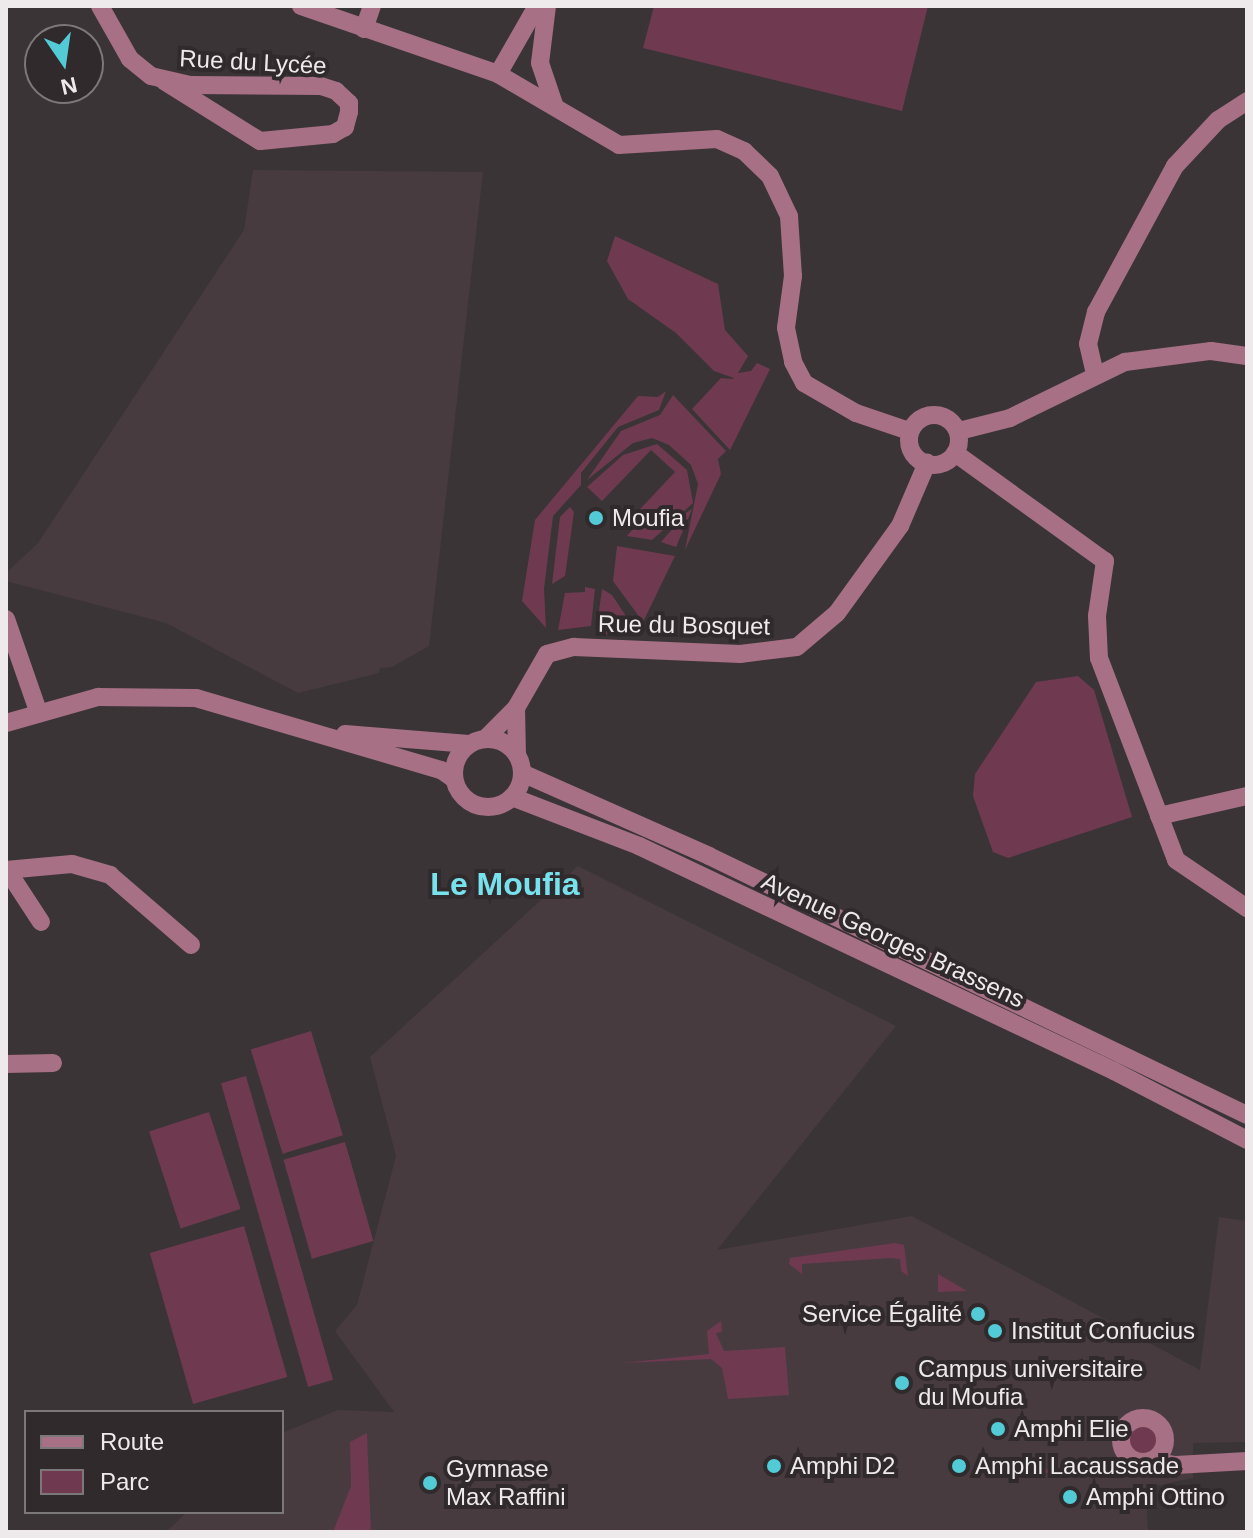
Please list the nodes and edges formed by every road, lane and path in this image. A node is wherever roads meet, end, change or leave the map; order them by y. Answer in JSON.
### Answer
{"nodes":[{"id":1,"x":100,"y":6,"type":"edge"},
{"id":2,"x":301,"y":6,"type":"edge"},
{"id":3,"x":372,"y":6,"type":"edge"},
{"id":4,"x":537,"y":6,"type":"edge"},
{"id":5,"x":547,"y":6,"type":"edge"},
{"id":6,"x":364,"y":29,"type":"junction"},
{"id":7,"x":540,"y":63,"type":"junction"},
{"id":8,"x":506,"y":78,"type":"junction"},
{"id":9,"x":164,"y":81,"type":"junction"},
{"id":10,"x":1247,"y":101,"type":"edge"},
{"id":11,"x":555,"y":107,"type":"junction"},
{"id":12,"x":1247,"y":356,"type":"edge"},
{"id":13,"x":1095,"y":374,"type":"junction"},
{"id":14,"x":909,"y":431,"type":"junction"},
{"id":15,"x":959,"y":431,"type":"junction"},
{"id":16,"x":955,"y":453,"type":"junction"},
{"id":17,"x":927,"y":463,"type":"junction"},
{"id":18,"x":6,"y":619,"type":"edge"},
{"id":19,"x":516,"y":708,"type":"junction"},
{"id":20,"x":38,"y":711,"type":"junction"},
{"id":21,"x":6,"y":723,"type":"edge"},
{"id":22,"x":322,"y":733,"type":"junction"},
{"id":23,"x":477,"y":741,"type":"junction"},
{"id":24,"x":517,"y":755,"type":"junction"},
{"id":25,"x":522,"y":773,"type":"junction"},
{"id":26,"x":454,"y":779,"type":"junction"},
{"id":27,"x":1247,"y":796,"type":"edge"},
{"id":28,"x":512,"y":797,"type":"junction"},
{"id":29,"x":1159,"y":816,"type":"junction"},
{"id":30,"x":7,"y":870,"type":"edge"},
{"id":31,"x":1247,"y":908,"type":"edge"},
{"id":32,"x":41,"y":922,"type":"dead end"},
{"id":33,"x":191,"y":945,"type":"dead end"},
{"id":34,"x":53,"y":1063,"type":"dead end"},
{"id":35,"x":6,"y":1064,"type":"edge"},
{"id":36,"x":1247,"y":1115,"type":"edge"},
{"id":37,"x":1247,"y":1140,"type":"edge"},
{"id":38,"x":1156,"y":1455,"type":"dead end"},
{"id":39,"x":1247,"y":1461,"type":"edge"}],
"edges":[{"from":1,"to":9,"type":"street","name":"Rue du Lycée"},
{"from":2,"to":6,"type":"street"},
{"from":3,"to":6,"type":"street"},
{"from":4,"to":8,"type":"street"},
{"from":5,"to":7,"type":"street"},
{"from":6,"to":8,"type":"street"},
{"from":7,"to":8,"type":"street"},
{"from":7,"to":11,"type":"street"},
{"from":8,"to":11,"type":"street"},
{"from":9,"to":9,"type":"street","name":"Rue du Lycée"},
{"from":10,"to":13,"type":"street"},
{"from":11,"to":14,"type":"street"},
{"from":12,"to":13,"type":"street"},
{"from":13,"to":15,"type":"street"},
{"from":14,"to":15,"type":"street"},
{"from":14,"to":17,"type":"street"},
{"from":15,"to":16,"type":"street"},
{"from":16,"to":17,"type":"street"},
{"from":16,"to":29,"type":"street"},
{"from":17,"to":19,"type":"street","name":"Rue du Bosquet"},
{"from":18,"to":20,"type":"street"},
{"from":19,"to":23,"type":"street","name":"Rue du Bosquet"},
{"from":19,"to":24,"type":"street"},
{"from":20,"to":21,"type":"street"},
{"from":20,"to":22,"type":"street"},
{"from":22,"to":23,"type":"street"},
{"from":22,"to":26,"type":"street"},
{"from":23,"to":24,"type":"street"},
{"from":23,"to":26,"type":"street"},
{"from":24,"to":25,"type":"street"},
{"from":25,"to":28,"type":"street"},
{"from":25,"to":36,"type":"street","name":"Avenue Georges Brassens"},
{"from":26,"to":28,"type":"street"},
{"from":27,"to":29,"type":"street"},
{"from":28,"to":37,"type":"street","name":"Avenue Georges Brassens"},
{"from":29,"to":31,"type":"street"},
{"from":30,"to":32,"type":"street"},
{"from":30,"to":33,"type":"street"},
{"from":34,"to":35,"type":"street"},
{"from":38,"to":39,"type":"street"}]}
